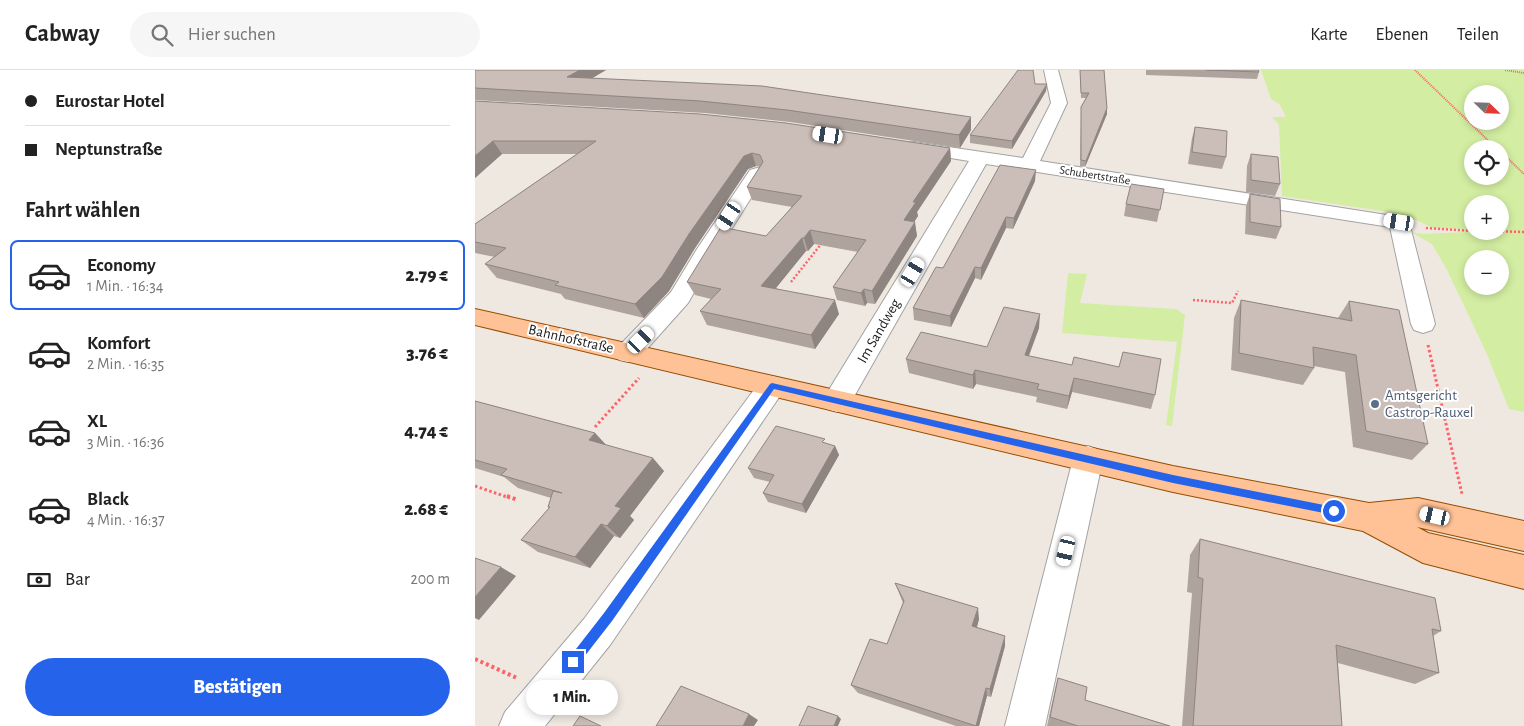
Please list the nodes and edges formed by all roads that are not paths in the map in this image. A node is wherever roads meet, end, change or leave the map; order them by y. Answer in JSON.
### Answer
{"nodes":[{"id":1,"x":1051,"y":70,"type":"edge"},
{"id":2,"x":895,"y":144,"type":"edge"},
{"id":3,"x":981,"y":157,"type":"junction"},
{"id":4,"x":1029,"y":164,"type":"junction"},
{"id":5,"x":757,"y":174,"type":"edge"},
{"id":6,"x":475,"y":317,"type":"edge"},
{"id":7,"x":1423,"y":324,"type":"road end"},
{"id":8,"x":628,"y":353,"type":"junction"},
{"id":9,"x":772,"y":386,"type":"junction"},
{"id":10,"x":837,"y":401,"type":"junction"},
{"id":11,"x":1088,"y":459,"type":"junction"},
{"id":12,"x":1369,"y":518,"type":"junction"},
{"id":13,"x":1524,"y":536,"type":"edge"},
{"id":14,"x":1524,"y":572,"type":"edge"},
{"id":15,"x":519,"y":726,"type":"edge"},
{"id":16,"x":1025,"y":726,"type":"edge"}],
"edges":[{"from":1,"to":4,"type":"street"},
{"from":2,"to":3,"type":"street","name":"Schubertstraße"},
{"from":3,"to":4,"type":"street","name":"Schubertstraße"},
{"from":3,"to":10,"type":"street","name":"Im Sandweg"},
{"from":4,"to":7,"type":"street","name":"Schubertstraße"},
{"from":5,"to":8,"type":"street"},
{"from":6,"to":8,"type":"main road","name":"Bahnhofstraße"},
{"from":8,"to":9,"type":"main road","name":"Bahnhofstraße"},
{"from":9,"to":10,"type":"main road","name":"Bahnhofstraße"},
{"from":9,"to":15,"type":"street"},
{"from":10,"to":11,"type":"main road","name":"Bahnhofstraße"},
{"from":11,"to":12,"type":"main road","name":"Bahnhofstraße"},
{"from":11,"to":16,"type":"street"},
{"from":12,"to":13,"type":"main road","name":"Bahnhofstraße"},
{"from":12,"to":14,"type":"main road","name":"Bahnhofstraße"}]}
